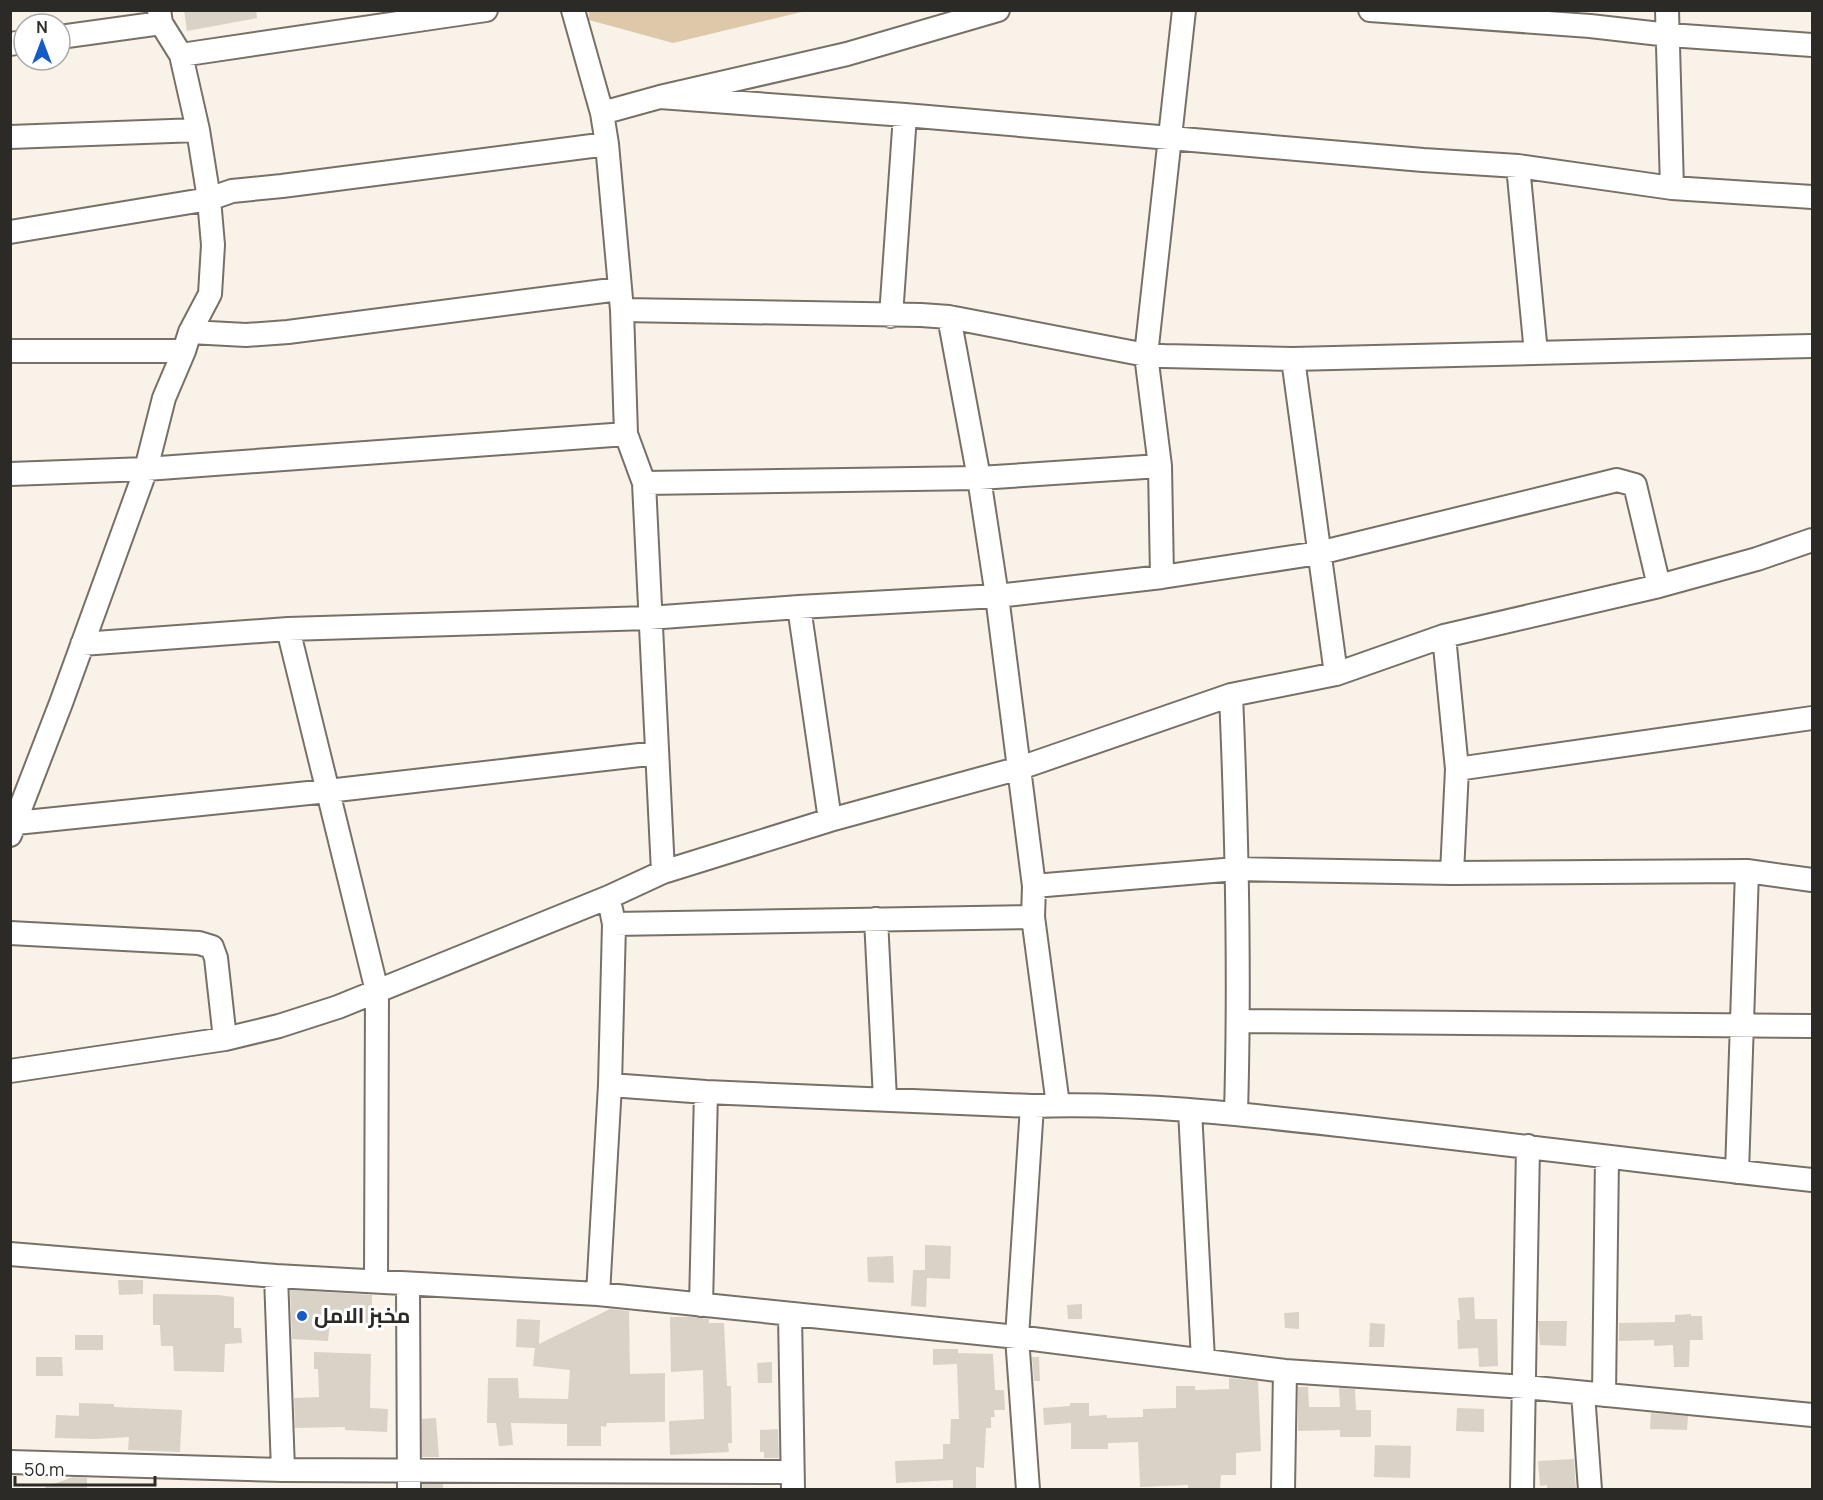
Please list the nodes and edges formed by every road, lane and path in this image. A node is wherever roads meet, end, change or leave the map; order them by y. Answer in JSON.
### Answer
{"nodes":[{"id":1,"x":486,"y":10,"type":"edge"},
{"id":2,"x":573,"y":10,"type":"edge"},
{"id":3,"x":998,"y":10,"type":"edge"},
{"id":4,"x":1184,"y":10,"type":"edge"},
{"id":5,"x":1370,"y":10,"type":"edge"},
{"id":6,"x":1667,"y":10,"type":"edge"},
{"id":7,"x":160,"y":16,"type":"edge"},
{"id":8,"x":1588,"y":18,"type":"edge"},
{"id":9,"x":72,"y":34,"type":"edge"},
{"id":10,"x":1669,"y":34,"type":"junction"},
{"id":11,"x":1812,"y":45,"type":"edge"},
{"id":12,"x":181,"y":55,"type":"junction"},
{"id":13,"x":660,"y":97,"type":"junction"},
{"id":14,"x":602,"y":113,"type":"junction"},
{"id":15,"x":905,"y":115,"type":"junction"},
{"id":16,"x":198,"y":129,"type":"junction"},
{"id":17,"x":10,"y":137,"type":"edge"},
{"id":18,"x":1169,"y":138,"type":"junction"},
{"id":19,"x":607,"y":144,"type":"junction"},
{"id":20,"x":1518,"y":166,"type":"junction"},
{"id":21,"x":1672,"y":188,"type":"junction"},
{"id":22,"x":1812,"y":197,"type":"edge"},
{"id":23,"x":209,"y":199,"type":"junction"},
{"id":24,"x":10,"y":232,"type":"edge"},
{"id":25,"x":621,"y":299,"type":"junction"},
{"id":26,"x":891,"y":316,"type":"junction"},
{"id":27,"x":949,"y":317,"type":"junction"},
{"id":28,"x":187,"y":341,"type":"junction"},
{"id":29,"x":1812,"y":346,"type":"edge"},
{"id":30,"x":10,"y":351,"type":"edge"},
{"id":31,"x":1536,"y":353,"type":"junction"},
{"id":32,"x":1146,"y":355,"type":"junction"},
{"id":33,"x":1293,"y":359,"type":"junction"},
{"id":34,"x":626,"y":434,"type":"junction"},
{"id":35,"x":1160,"y":466,"type":"junction"},
{"id":36,"x":146,"y":469,"type":"junction"},
{"id":37,"x":10,"y":474,"type":"edge"},
{"id":38,"x":979,"y":478,"type":"junction"},
{"id":39,"x":644,"y":483,"type":"junction"},
{"id":40,"x":1812,"y":540,"type":"edge"},
{"id":41,"x":1319,"y":553,"type":"junction"},
{"id":42,"x":1162,"y":577,"type":"junction"},
{"id":43,"x":1659,"y":586,"type":"junction"},
{"id":44,"x":997,"y":596,"type":"junction"},
{"id":45,"x":799,"y":607,"type":"junction"},
{"id":46,"x":649,"y":618,"type":"junction"},
{"id":47,"x":288,"y":629,"type":"junction"},
{"id":48,"x":1444,"y":636,"type":"junction"},
{"id":49,"x":82,"y":644,"type":"junction"},
{"id":50,"x":1336,"y":674,"type":"junction"},
{"id":51,"x":1231,"y":695,"type":"junction"},
{"id":52,"x":1812,"y":718,"type":"edge"},
{"id":53,"x":657,"y":753,"type":"junction"},
{"id":54,"x":1020,"y":768,"type":"junction"},
{"id":55,"x":1457,"y":769,"type":"junction"},
{"id":56,"x":328,"y":791,"type":"junction"},
{"id":57,"x":830,"y":820,"type":"junction"},
{"id":58,"x":13,"y":829,"type":"edge"},
{"id":59,"x":1236,"y":869,"type":"junction"},
{"id":60,"x":1747,"y":871,"type":"junction"},
{"id":61,"x":663,"y":872,"type":"junction"},
{"id":62,"x":1452,"y":873,"type":"junction"},
{"id":63,"x":1812,"y":880,"type":"edge"},
{"id":64,"x":1034,"y":886,"type":"junction"},
{"id":65,"x":609,"y":897,"type":"junction"},
{"id":66,"x":1033,"y":917,"type":"junction"},
{"id":67,"x":876,"y":919,"type":"junction"},
{"id":68,"x":614,"y":924,"type":"junction"},
{"id":69,"x":10,"y":933,"type":"edge"},
{"id":70,"x":378,"y":991,"type":"junction"},
{"id":71,"x":1239,"y":1021,"type":"junction"},
{"id":72,"x":1741,"y":1026,"type":"junction"},
{"id":73,"x":1812,"y":1026,"type":"edge"},
{"id":74,"x":225,"y":1039,"type":"junction"},
{"id":75,"x":10,"y":1071,"type":"edge"},
{"id":76,"x":610,"y":1085,"type":"junction"},
{"id":77,"x":706,"y":1092,"type":"junction"},
{"id":78,"x":885,"y":1099,"type":"junction"},
{"id":79,"x":1058,"y":1105,"type":"junction"},
{"id":80,"x":1032,"y":1106,"type":"junction"},
{"id":81,"x":1190,"y":1110,"type":"junction"},
{"id":82,"x":1236,"y":1113,"type":"junction"},
{"id":83,"x":1528,"y":1146,"type":"junction"},
{"id":84,"x":1607,"y":1157,"type":"junction"},
{"id":85,"x":1737,"y":1172,"type":"junction"},
{"id":86,"x":1812,"y":1180,"type":"edge"},
{"id":87,"x":10,"y":1254,"type":"edge"},
{"id":88,"x":276,"y":1276,"type":"junction"},
{"id":89,"x":376,"y":1281,"type":"junction"},
{"id":90,"x":408,"y":1284,"type":"junction"},
{"id":91,"x":598,"y":1294,"type":"junction"},
{"id":92,"x":701,"y":1305,"type":"junction"},
{"id":93,"x":790,"y":1314,"type":"junction"},
{"id":94,"x":1017,"y":1337,"type":"junction"},
{"id":95,"x":1203,"y":1360,"type":"junction"},
{"id":96,"x":1285,"y":1371,"type":"junction"},
{"id":97,"x":1525,"y":1387,"type":"junction"},
{"id":98,"x":1594,"y":1394,"type":"junction"},
{"id":99,"x":1812,"y":1415,"type":"edge"},
{"id":100,"x":10,"y":1462,"type":"edge"},
{"id":101,"x":283,"y":1470,"type":"junction"},
{"id":102,"x":206,"y":1479,"type":"edge"},
{"id":103,"x":409,"y":1480,"type":"edge"},
{"id":104,"x":792,"y":1480,"type":"edge"},
{"id":105,"x":1028,"y":1490,"type":"edge"},
{"id":106,"x":1283,"y":1490,"type":"edge"},
{"id":107,"x":1522,"y":1490,"type":"edge"},
{"id":108,"x":1590,"y":1490,"type":"edge"}],
"edges":[{"from":1,"to":12,"type":"street"},
{"from":2,"to":14,"type":"street"},
{"from":3,"to":13,"type":"street"},
{"from":4,"to":18,"type":"street"},
{"from":5,"to":8,"type":"street"},
{"from":6,"to":10,"type":"street"},
{"from":7,"to":9,"type":"street"},
{"from":7,"to":12,"type":"street"},
{"from":8,"to":10,"type":"street"},
{"from":10,"to":11,"type":"street"},
{"from":10,"to":21,"type":"street"},
{"from":12,"to":16,"type":"street"},
{"from":13,"to":14,"type":"street"},
{"from":13,"to":15,"type":"street"},
{"from":14,"to":19,"type":"street"},
{"from":15,"to":18,"type":"street"},
{"from":15,"to":26,"type":"street"},
{"from":16,"to":17,"type":"street"},
{"from":16,"to":23,"type":"street"},
{"from":18,"to":20,"type":"street"},
{"from":18,"to":32,"type":"street"},
{"from":19,"to":23,"type":"street"},
{"from":19,"to":25,"type":"street"},
{"from":20,"to":21,"type":"street"},
{"from":20,"to":31,"type":"street"},
{"from":21,"to":22,"type":"street"},
{"from":23,"to":24,"type":"street"},
{"from":23,"to":28,"type":"street"},
{"from":25,"to":26,"type":"street"},
{"from":25,"to":28,"type":"street"},
{"from":25,"to":34,"type":"street"},
{"from":26,"to":27,"type":"street"},
{"from":27,"to":32,"type":"street"},
{"from":27,"to":38,"type":"street"},
{"from":28,"to":30,"type":"street"},
{"from":28,"to":36,"type":"street"},
{"from":29,"to":31,"type":"street"},
{"from":31,"to":33,"type":"street"},
{"from":32,"to":33,"type":"street"},
{"from":32,"to":35,"type":"street"},
{"from":33,"to":41,"type":"street"},
{"from":34,"to":36,"type":"street"},
{"from":34,"to":39,"type":"street"},
{"from":35,"to":38,"type":"street"},
{"from":35,"to":42,"type":"street"},
{"from":36,"to":37,"type":"street"},
{"from":36,"to":49,"type":"street"},
{"from":38,"to":39,"type":"street"},
{"from":38,"to":44,"type":"street"},
{"from":39,"to":46,"type":"street"},
{"from":40,"to":43,"type":"street"},
{"from":41,"to":42,"type":"street"},
{"from":41,"to":43,"type":"street"},
{"from":41,"to":50,"type":"street"},
{"from":42,"to":44,"type":"street"},
{"from":43,"to":48,"type":"street"},
{"from":44,"to":45,"type":"street"},
{"from":44,"to":54,"type":"street"},
{"from":45,"to":46,"type":"street"},
{"from":45,"to":57,"type":"street"},
{"from":46,"to":47,"type":"street"},
{"from":46,"to":53,"type":"street"},
{"from":47,"to":49,"type":"street"},
{"from":47,"to":56,"type":"street"},
{"from":48,"to":50,"type":"street"},
{"from":48,"to":55,"type":"street"},
{"from":49,"to":58,"type":"street"},
{"from":50,"to":51,"type":"street"},
{"from":51,"to":54,"type":"street"},
{"from":51,"to":59,"type":"street"},
{"from":52,"to":55,"type":"street"},
{"from":53,"to":56,"type":"street"},
{"from":53,"to":61,"type":"street"},
{"from":54,"to":57,"type":"street"},
{"from":54,"to":64,"type":"street"},
{"from":55,"to":62,"type":"street"},
{"from":56,"to":58,"type":"street"},
{"from":56,"to":70,"type":"street"},
{"from":57,"to":61,"type":"street"},
{"from":59,"to":62,"type":"street"},
{"from":59,"to":64,"type":"street"},
{"from":59,"to":71,"type":"street"},
{"from":60,"to":62,"type":"street"},
{"from":60,"to":63,"type":"street"},
{"from":60,"to":72,"type":"street"},
{"from":61,"to":65,"type":"street"},
{"from":64,"to":66,"type":"street"},
{"from":65,"to":68,"type":"street"},
{"from":65,"to":70,"type":"street"},
{"from":66,"to":67,"type":"street"},
{"from":66,"to":79,"type":"street"},
{"from":67,"to":68,"type":"street"},
{"from":67,"to":78,"type":"street"},
{"from":68,"to":76,"type":"street"},
{"from":69,"to":74,"type":"street"},
{"from":70,"to":74,"type":"street"},
{"from":70,"to":89,"type":"street"},
{"from":71,"to":72,"type":"street"},
{"from":71,"to":82,"type":"street"},
{"from":72,"to":73,"type":"street"},
{"from":72,"to":85,"type":"street"},
{"from":74,"to":75,"type":"street"},
{"from":76,"to":77,"type":"street"},
{"from":76,"to":91,"type":"street"},
{"from":77,"to":78,"type":"street"},
{"from":77,"to":92,"type":"street"},
{"from":78,"to":80,"type":"street"},
{"from":79,"to":80,"type":"street"},
{"from":79,"to":81,"type":"street"},
{"from":80,"to":94,"type":"street"},
{"from":81,"to":82,"type":"street"},
{"from":81,"to":95,"type":"street"},
{"from":82,"to":83,"type":"street"},
{"from":83,"to":84,"type":"street"},
{"from":83,"to":97,"type":"street"},
{"from":84,"to":85,"type":"street"},
{"from":84,"to":98,"type":"street"},
{"from":85,"to":86,"type":"street"},
{"from":87,"to":88,"type":"street"},
{"from":88,"to":89,"type":"street"},
{"from":88,"to":101,"type":"street"},
{"from":89,"to":90,"type":"street"},
{"from":90,"to":91,"type":"street"},
{"from":90,"to":103,"type":"street"},
{"from":91,"to":92,"type":"street"},
{"from":92,"to":93,"type":"street"},
{"from":93,"to":94,"type":"street"},
{"from":93,"to":104,"type":"street"},
{"from":94,"to":95,"type":"street"},
{"from":94,"to":105,"type":"street"},
{"from":95,"to":96,"type":"street"},
{"from":96,"to":97,"type":"street"},
{"from":96,"to":106,"type":"street"},
{"from":97,"to":98,"type":"street"},
{"from":97,"to":107,"type":"street"},
{"from":98,"to":99,"type":"street"},
{"from":98,"to":108,"type":"street"},
{"from":100,"to":102,"type":"street"},
{"from":101,"to":102,"type":"street"},
{"from":101,"to":103,"type":"street"},
{"from":103,"to":104,"type":"street"}]}
